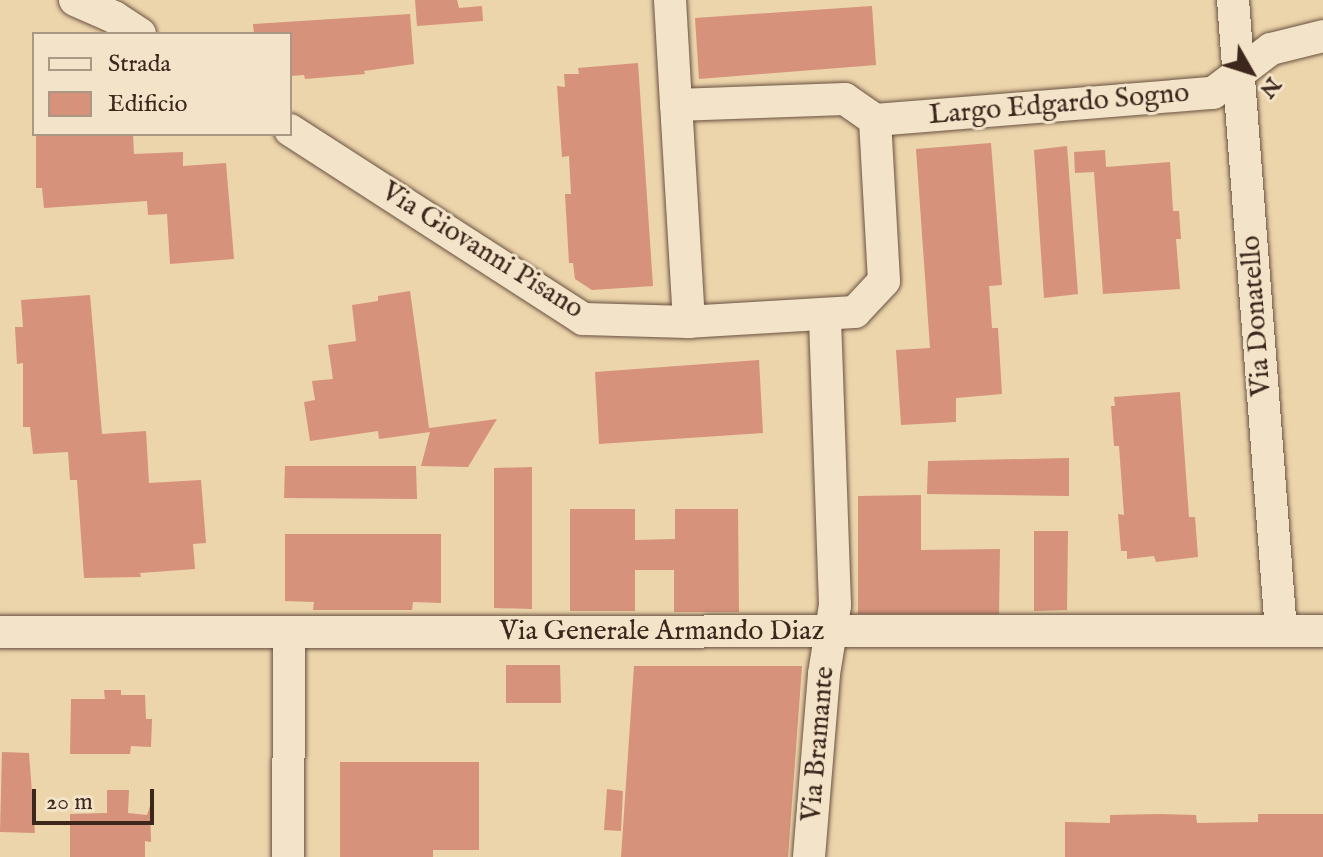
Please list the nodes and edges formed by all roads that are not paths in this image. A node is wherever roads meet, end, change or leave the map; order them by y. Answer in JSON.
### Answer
{"nodes":[{"id":1,"x":75,"y":0,"type":"edge"},
{"id":2,"x":670,"y":0,"type":"edge"},
{"id":3,"x":1233,"y":0,"type":"edge"},
{"id":4,"x":137,"y":32,"type":"edge"},
{"id":5,"x":1323,"y":36,"type":"edge"},
{"id":6,"x":1238,"y":74,"type":"junction"},
{"id":7,"x":676,"y":105,"type":"junction"},
{"id":8,"x":875,"y":120,"type":"junction"},
{"id":9,"x":292,"y":131,"type":"edge"},
{"id":10,"x":825,"y":314,"type":"junction"},
{"id":11,"x":689,"y":322,"type":"junction"},
{"id":12,"x":1281,"y":631,"type":"junction"},
{"id":13,"x":1323,"y":631,"type":"edge"},
{"id":14,"x":0,"y":632,"type":"edge"},
{"id":15,"x":289,"y":632,"type":"junction"},
{"id":16,"x":831,"y":632,"type":"junction"},
{"id":17,"x":288,"y":857,"type":"edge"},
{"id":18,"x":809,"y":857,"type":"edge"}],
"edges":[{"from":1,"to":4,"type":"street"},
{"from":2,"to":7,"type":"street"},
{"from":3,"to":6,"type":"street","name":"Via Donatello"},
{"from":5,"to":6,"type":"street","name":"Largo Edgardo Sogno"},
{"from":6,"to":8,"type":"street","name":"Largo Edgardo Sogno"},
{"from":6,"to":12,"type":"street","name":"Via Donatello"},
{"from":7,"to":8,"type":"street"},
{"from":7,"to":11,"type":"street"},
{"from":8,"to":10,"type":"street","name":"Via Giovanni Pisano"},
{"from":9,"to":11,"type":"street","name":"Via Giovanni Pisano"},
{"from":10,"to":11,"type":"street","name":"Via Giovanni Pisano"},
{"from":10,"to":16,"type":"street","name":"Via Bramante"},
{"from":12,"to":13,"type":"street","name":"Via Generale Armando Diaz"},
{"from":12,"to":16,"type":"street","name":"Via Generale Armando Diaz"},
{"from":14,"to":15,"type":"street","name":"Via Generale Armando Diaz"},
{"from":15,"to":16,"type":"street","name":"Via Generale Armando Diaz"},
{"from":15,"to":17,"type":"street"},
{"from":16,"to":18,"type":"street","name":"Via Bramante"}]}
